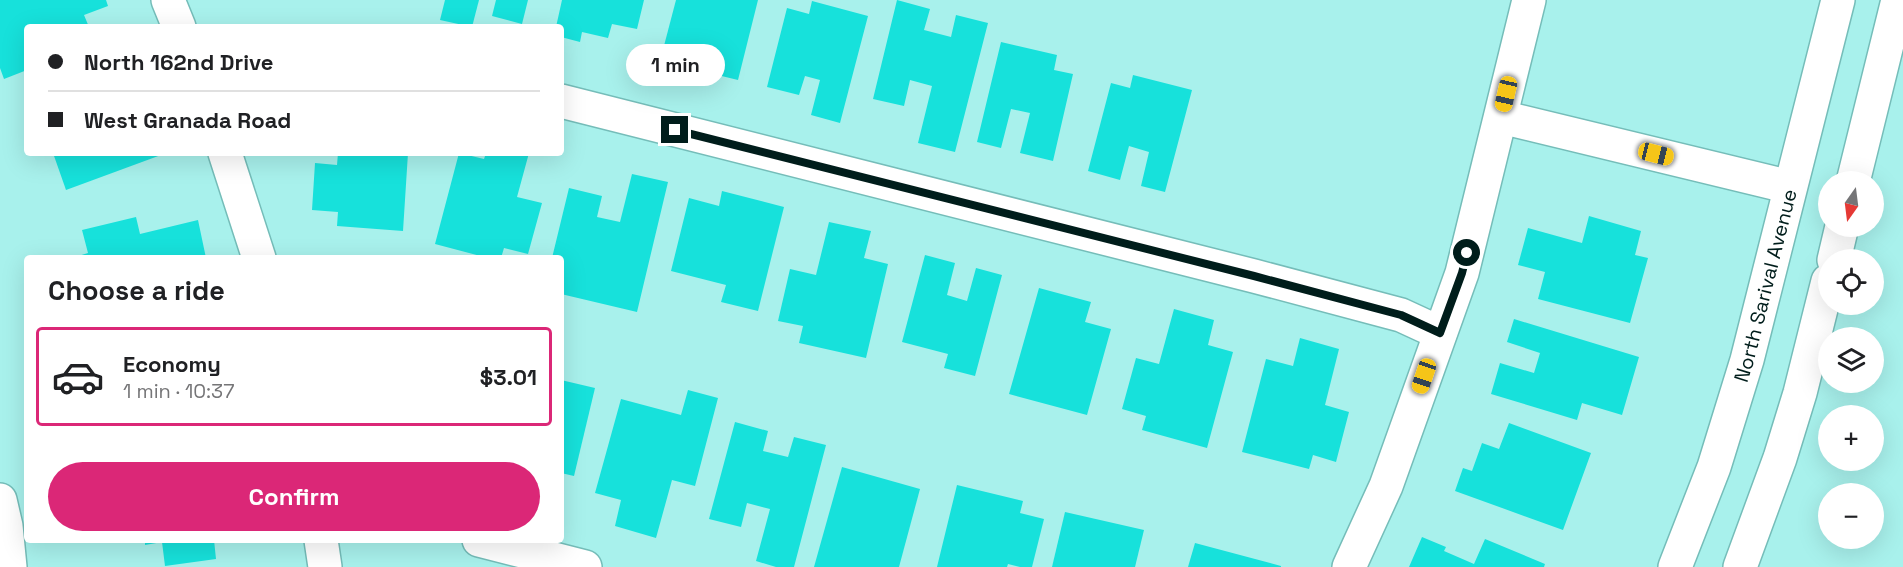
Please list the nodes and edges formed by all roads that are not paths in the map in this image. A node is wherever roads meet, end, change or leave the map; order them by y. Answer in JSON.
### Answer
{"nodes":[{"id":1,"x":168,"y":0,"type":"edge"},
{"id":2,"x":1529,"y":0,"type":"edge"},
{"id":3,"x":1838,"y":0,"type":"edge"},
{"id":4,"x":1898,"y":0,"type":"edge"},
{"id":5,"x":178,"y":24,"type":"edge"},
{"id":6,"x":564,"y":102,"type":"edge"},
{"id":7,"x":1500,"y":117,"type":"junction"},
{"id":8,"x":226,"y":156,"type":"edge"},
{"id":9,"x":1856,"y":171,"type":"edge"},
{"id":10,"x":1790,"y":187,"type":"junction"},
{"id":11,"x":258,"y":255,"type":"edge"},
{"id":12,"x":1820,"y":315,"type":"edge"},
{"id":13,"x":1440,"y":333,"type":"junction"},
{"id":14,"x":0,"y":500,"type":"edge"},
{"id":15,"x":322,"y":543,"type":"edge"},
{"id":16,"x":491,"y":543,"type":"edge"},
{"id":17,"x":10,"y":567,"type":"edge"},
{"id":18,"x":326,"y":567,"type":"edge"},
{"id":19,"x":585,"y":567,"type":"edge"},
{"id":20,"x":1349,"y":567,"type":"edge"},
{"id":21,"x":1675,"y":567,"type":"edge"},
{"id":22,"x":1740,"y":567,"type":"edge"}],
"edges":[{"from":1,"to":5,"type":"street"},
{"from":2,"to":7,"type":"street"},
{"from":3,"to":10,"type":"street","name":"North Sarival Avenue"},
{"from":4,"to":9,"type":"street"},
{"from":6,"to":13,"type":"street"},
{"from":7,"to":10,"type":"street"},
{"from":7,"to":13,"type":"street"},
{"from":8,"to":11,"type":"street"},
{"from":10,"to":21,"type":"street","name":"North Sarival Avenue"},
{"from":12,"to":22,"type":"street"},
{"from":13,"to":20,"type":"street"},
{"from":14,"to":17,"type":"street"},
{"from":15,"to":18,"type":"street"},
{"from":16,"to":19,"type":"street"}]}
